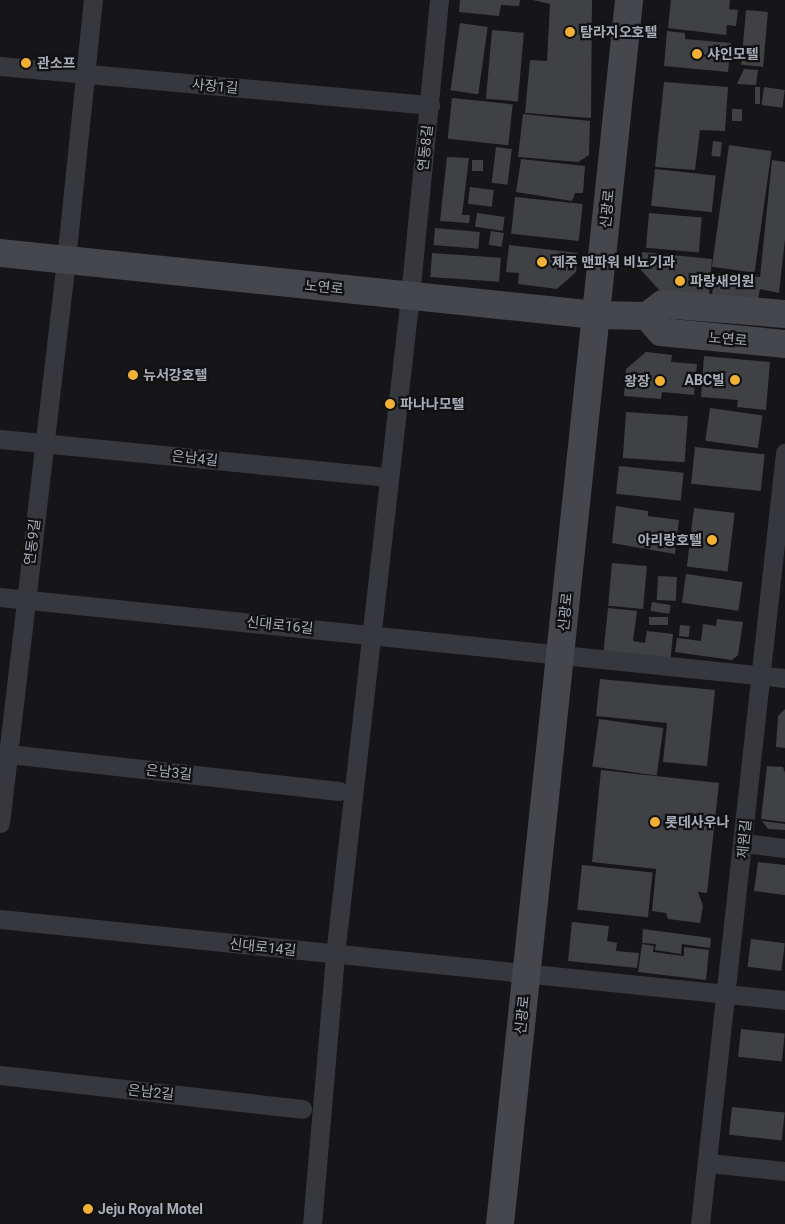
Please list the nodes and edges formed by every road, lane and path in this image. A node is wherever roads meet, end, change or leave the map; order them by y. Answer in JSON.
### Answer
{"nodes":[{"id":1,"x":92,"y":0,"type":"edge"},
{"id":2,"x":439,"y":0,"type":"edge"},
{"id":3,"x":629,"y":0,"type":"edge"},
{"id":4,"x":0,"y":66,"type":"edge"},
{"id":5,"x":83,"y":74,"type":"junction"},
{"id":6,"x":430,"y":105,"type":"junction"},
{"id":7,"x":0,"y":254,"type":"edge"},
{"id":8,"x":66,"y":260,"type":"junction"},
{"id":9,"x":410,"y":296,"type":"junction"},
{"id":10,"x":785,"y":314,"type":"edge"},
{"id":11,"x":596,"y":315,"type":"junction"},
{"id":12,"x":647,"y":316,"type":"junction"},
{"id":13,"x":785,"y":344,"type":"edge"},
{"id":14,"x":0,"y":439,"type":"edge"},
{"id":15,"x":44,"y":444,"type":"junction"},
{"id":16,"x":785,"y":453,"type":"edge"},
{"id":17,"x":390,"y":477,"type":"junction"},
{"id":18,"x":782,"y":518,"type":"edge"},
{"id":19,"x":0,"y":597,"type":"edge"},
{"id":20,"x":25,"y":599,"type":"junction"},
{"id":21,"x":372,"y":634,"type":"junction"},
{"id":22,"x":560,"y":654,"type":"junction"},
{"id":23,"x":760,"y":675,"type":"junction"},
{"id":24,"x":785,"y":678,"type":"edge"},
{"id":25,"x":3,"y":753,"type":"edge"},
{"id":26,"x":339,"y":791,"type":"dead end"},
{"id":27,"x":0,"y":823,"type":"edge"},
{"id":28,"x":744,"y":844,"type":"junction"},
{"id":29,"x":785,"y":848,"type":"edge"},
{"id":30,"x":0,"y":919,"type":"edge"},
{"id":31,"x":335,"y":955,"type":"junction"},
{"id":32,"x":526,"y":976,"type":"junction"},
{"id":33,"x":726,"y":994,"type":"junction"},
{"id":34,"x":785,"y":1000,"type":"edge"},
{"id":35,"x":0,"y":1075,"type":"edge"},
{"id":36,"x":302,"y":1108,"type":"dead end"},
{"id":37,"x":709,"y":1163,"type":"junction"},
{"id":38,"x":785,"y":1171,"type":"edge"},
{"id":39,"x":312,"y":1224,"type":"edge"},
{"id":40,"x":500,"y":1224,"type":"edge"},
{"id":41,"x":700,"y":1224,"type":"edge"}],
"edges":[{"from":1,"to":5,"type":"street","name":"연동9길"},
{"from":2,"to":6,"type":"street","name":"연동8길"},
{"from":3,"to":11,"type":"main road","name":"신광로"},
{"from":4,"to":5,"type":"street","name":"사장1길"},
{"from":5,"to":6,"type":"street","name":"사장1길"},
{"from":5,"to":8,"type":"street","name":"연동9길"},
{"from":6,"to":9,"type":"street","name":"연동8길"},
{"from":7,"to":8,"type":"main road","name":"노연로"},
{"from":8,"to":9,"type":"main road","name":"노연로"},
{"from":8,"to":15,"type":"street","name":"연동9길"},
{"from":9,"to":11,"type":"main road","name":"노연로"},
{"from":9,"to":17,"type":"street","name":"연동8길"},
{"from":10,"to":12,"type":"main road"},
{"from":11,"to":12,"type":"main road","name":"노연로"},
{"from":11,"to":22,"type":"main road","name":"신광로"},
{"from":12,"to":13,"type":"main road","name":"노연로"},
{"from":14,"to":15,"type":"street","name":"은남4길"},
{"from":15,"to":17,"type":"street","name":"은남4길"},
{"from":15,"to":20,"type":"street","name":"연동9길"},
{"from":16,"to":18,"type":"street","name":"제원길"},
{"from":17,"to":21,"type":"street","name":"연동8길"},
{"from":18,"to":23,"type":"street","name":"제원길"},
{"from":19,"to":20,"type":"street","name":"신대로16길"},
{"from":20,"to":21,"type":"street","name":"신대로16길"},
{"from":20,"to":25,"type":"street","name":"연동9길"},
{"from":21,"to":22,"type":"street","name":"신대로16길"},
{"from":21,"to":31,"type":"street","name":"연동8길"},
{"from":22,"to":23,"type":"street","name":"신대로16길"},
{"from":22,"to":32,"type":"main road","name":"신광로"},
{"from":23,"to":24,"type":"street","name":"신대로16길"},
{"from":23,"to":28,"type":"street","name":"제원길"},
{"from":25,"to":26,"type":"street","name":"은남3길"},
{"from":25,"to":27,"type":"street","name":"연동9길"},
{"from":28,"to":29,"type":"street"},
{"from":28,"to":33,"type":"street","name":"제원길"},
{"from":30,"to":31,"type":"street","name":"신대로14길"},
{"from":31,"to":32,"type":"street","name":"신대로14길"},
{"from":31,"to":39,"type":"street","name":"연동8길"},
{"from":32,"to":33,"type":"street","name":"신대로14길"},
{"from":32,"to":40,"type":"main road","name":"신광로"},
{"from":33,"to":34,"type":"street","name":"신대로14길"},
{"from":33,"to":37,"type":"street","name":"제원길"},
{"from":35,"to":36,"type":"street","name":"은남2길"},
{"from":37,"to":38,"type":"street"},
{"from":37,"to":41,"type":"street","name":"제원길"}]}
